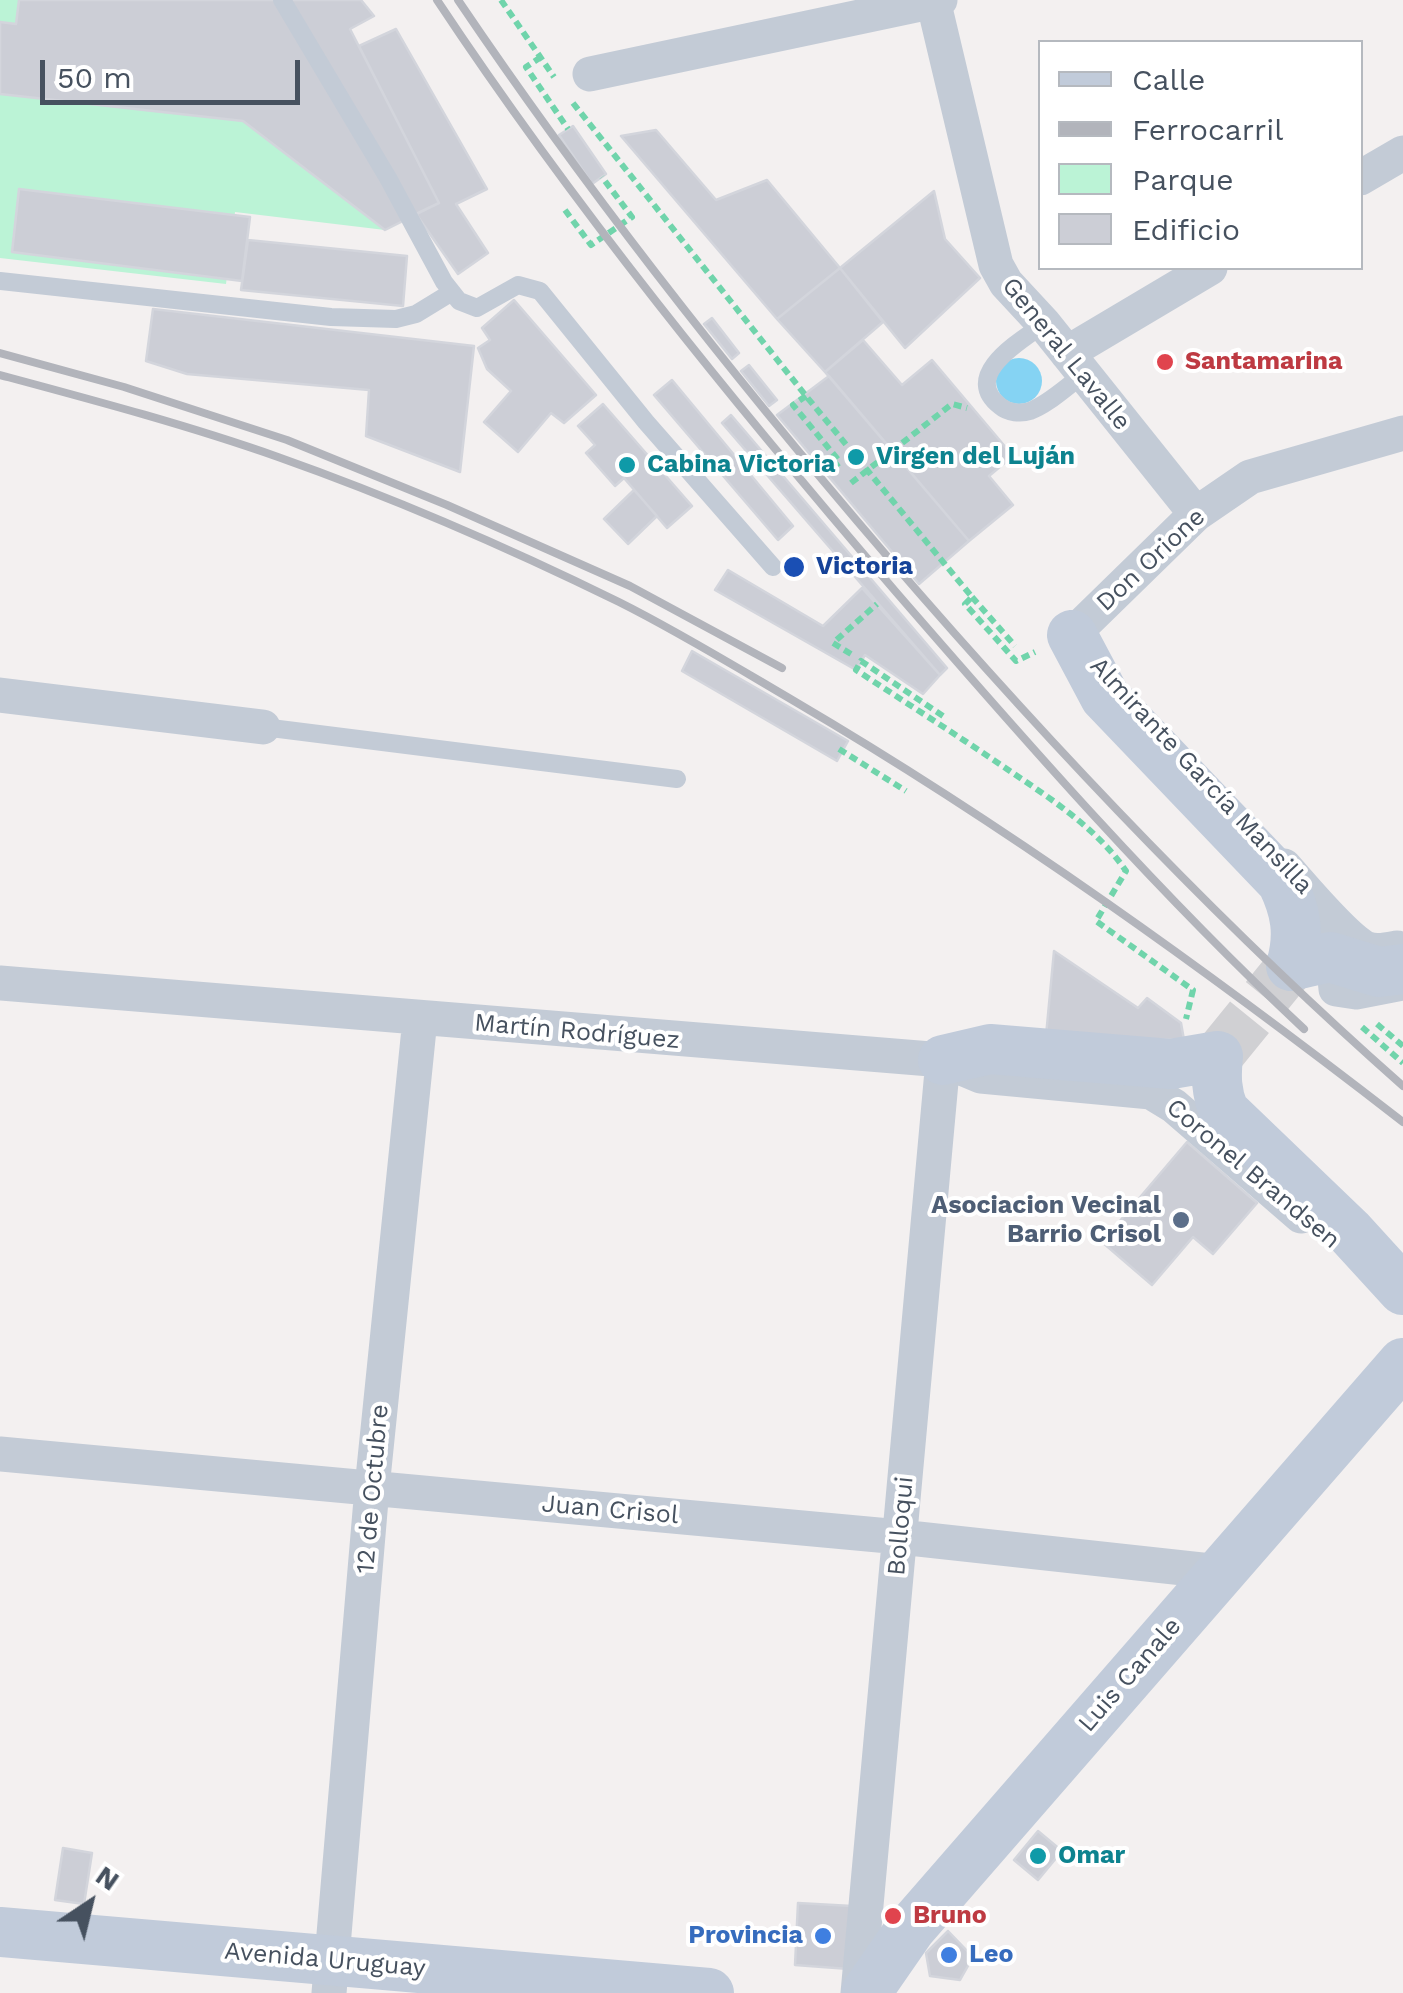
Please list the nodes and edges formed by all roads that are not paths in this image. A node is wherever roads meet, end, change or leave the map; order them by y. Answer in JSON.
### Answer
{"nodes":[{"id":1,"x":282,"y":0,"type":"edge"},
{"id":2,"x":935,"y":0,"type":"edge"},
{"id":3,"x":570,"y":86,"type":"road end"},
{"id":4,"x":1403,"y":153,"type":"edge"},
{"id":5,"x":1363,"y":176,"type":"edge"},
{"id":6,"x":1207,"y":270,"type":"edge"},
{"id":7,"x":0,"y":281,"type":"edge"},
{"id":8,"x":452,"y":292,"type":"junction"},
{"id":9,"x":1044,"y":324,"type":"junction"},
{"id":10,"x":1075,"y":364,"type":"junction"},
{"id":11,"x":1403,"y":433,"type":"edge"},
{"id":12,"x":1196,"y":514,"type":"junction"},
{"id":13,"x":773,"y":567,"type":"dead end"},
{"id":14,"x":1072,"y":635,"type":"junction"},
{"id":15,"x":0,"y":695,"type":"edge"},
{"id":16,"x":263,"y":726,"type":"joint"},
{"id":17,"x":677,"y":779,"type":"dead end"},
{"id":18,"x":1331,"y":926,"type":"junction"},
{"id":19,"x":1403,"y":947,"type":"edge"},
{"id":20,"x":1403,"y":969,"type":"edge"},
{"id":21,"x":0,"y":982,"type":"edge"},
{"id":22,"x":1403,"y":983,"type":"edge"},
{"id":23,"x":420,"y":1019,"type":"junction"},
{"id":24,"x":943,"y":1060,"type":"junction"},
{"id":25,"x":1152,"y":1092,"type":"joint"},
{"id":26,"x":1397,"y":1284,"type":"edge"},
{"id":27,"x":1403,"y":1363,"type":"edge"},
{"id":28,"x":0,"y":1454,"type":"edge"},
{"id":29,"x":372,"y":1488,"type":"junction"},
{"id":30,"x":900,"y":1537,"type":"junction"},
{"id":31,"x":1220,"y":1572,"type":"junction"},
{"id":32,"x":0,"y":1932,"type":"edge"},
{"id":33,"x":330,"y":1977,"type":"edge"},
{"id":34,"x":709,"y":1993,"type":"edge"},
{"id":35,"x":858,"y":1993,"type":"edge"},
{"id":36,"x":866,"y":1993,"type":"edge"}],
"edges":[{"from":1,"to":8,"type":"lane"},
{"from":2,"to":3,"type":"street"},
{"from":2,"to":9,"type":"street","name":"General Lavalle"},
{"from":4,"to":5,"type":"street"},
{"from":6,"to":10,"type":"street"},
{"from":7,"to":8,"type":"lane"},
{"from":8,"to":13,"type":"lane"},
{"from":9,"to":10,"type":"street","name":"General Lavalle"},
{"from":9,"to":10,"type":"lane"},
{"from":10,"to":12,"type":"street","name":"General Lavalle"},
{"from":11,"to":12,"type":"street","name":"Don Orione"},
{"from":12,"to":14,"type":"street","name":"Don Orione"},
{"from":14,"to":18,"type":"street","name":"Almirante García Mansilla"},
{"from":14,"to":20,"type":"street"},
{"from":15,"to":16,"type":"street"},
{"from":16,"to":17,"type":"lane"},
{"from":18,"to":19,"type":"street"},
{"from":18,"to":22,"type":"street"},
{"from":21,"to":23,"type":"street","name":"Martín Rodríguez"},
{"from":23,"to":24,"type":"street","name":"Martín Rodríguez"},
{"from":23,"to":29,"type":"street","name":"12 de Octubre"},
{"from":24,"to":25,"type":"street","name":"Martín Rodríguez"},
{"from":24,"to":26,"type":"street"},
{"from":24,"to":30,"type":"street","name":"Bolloqui"},
{"from":25,"to":26,"type":"street","name":"Coronel Brandsen"},
{"from":27,"to":31,"type":"street","name":"Luis Canale"},
{"from":28,"to":29,"type":"street","name":"Juan Crisol"},
{"from":29,"to":30,"type":"street","name":"Juan Crisol"},
{"from":29,"to":33,"type":"street","name":"12 de Octubre"},
{"from":30,"to":31,"type":"street","name":"Juan Crisol"},
{"from":30,"to":35,"type":"street","name":"Bolloqui"},
{"from":31,"to":36,"type":"street","name":"Luis Canale"},
{"from":32,"to":33,"type":"street","name":"Avenida Uruguay"},
{"from":33,"to":34,"type":"street","name":"Avenida Uruguay"}]}
